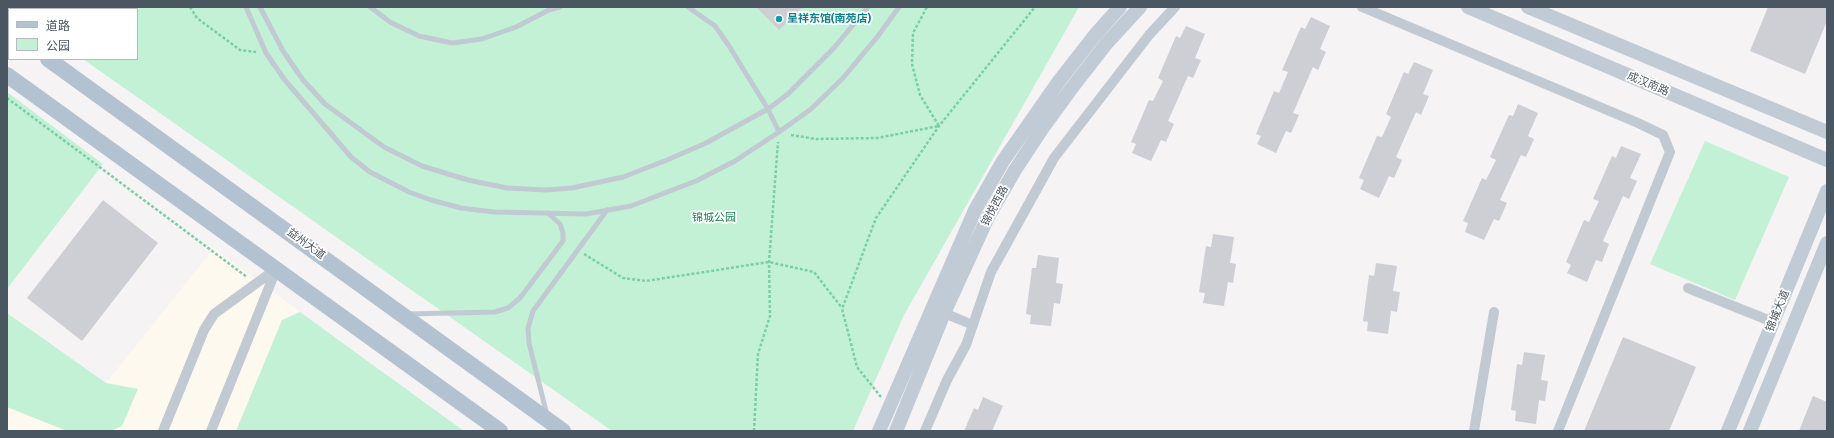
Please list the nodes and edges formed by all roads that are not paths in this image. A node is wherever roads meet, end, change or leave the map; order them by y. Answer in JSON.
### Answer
{"nodes":[{"id":1,"x":246,"y":7,"type":"edge"},
{"id":2,"x":260,"y":7,"type":"edge"},
{"id":3,"x":370,"y":7,"type":"edge"},
{"id":4,"x":560,"y":7,"type":"edge"},
{"id":5,"x":688,"y":7,"type":"edge"},
{"id":6,"x":868,"y":7,"type":"edge"},
{"id":7,"x":899,"y":7,"type":"edge"},
{"id":8,"x":1120,"y":7,"type":"edge"},
{"id":9,"x":1140,"y":7,"type":"edge"},
{"id":10,"x":1175,"y":7,"type":"edge"},
{"id":11,"x":1362,"y":7,"type":"edge"},
{"id":12,"x":1468,"y":7,"type":"edge"},
{"id":13,"x":1528,"y":7,"type":"edge"},
{"id":14,"x":550,"y":9,"type":"edge"},
{"id":15,"x":49,"y":60,"type":"edge"},
{"id":16,"x":7,"y":75,"type":"edge"},
{"id":17,"x":768,"y":109,"type":"junction"},
{"id":18,"x":779,"y":132,"type":"junction"},
{"id":19,"x":1827,"y":132,"type":"edge"},
{"id":20,"x":1827,"y":160,"type":"edge"},
{"id":21,"x":1827,"y":191,"type":"edge"},
{"id":22,"x":607,"y":210,"type":"junction"},
{"id":23,"x":548,"y":213,"type":"junction"},
{"id":24,"x":1827,"y":243,"type":"edge"},
{"id":25,"x":276,"y":269,"type":"junction"},
{"id":26,"x":1688,"y":288,"type":"dead end"},
{"id":27,"x":1494,"y":312,"type":"dead end"},
{"id":28,"x":944,"y":313,"type":"junction"},
{"id":29,"x":403,"y":314,"type":"junction"},
{"id":30,"x":1773,"y":322,"type":"junction"},
{"id":31,"x":973,"y":325,"type":"junction"},
{"id":32,"x":548,"y":420,"type":"junction"},
{"id":33,"x":163,"y":431,"type":"edge"},
{"id":34,"x":211,"y":431,"type":"edge"},
{"id":35,"x":500,"y":431,"type":"edge"},
{"id":36,"x":563,"y":431,"type":"edge"},
{"id":37,"x":879,"y":431,"type":"edge"},
{"id":38,"x":896,"y":431,"type":"edge"},
{"id":39,"x":925,"y":431,"type":"edge"},
{"id":40,"x":1474,"y":431,"type":"edge"},
{"id":41,"x":1558,"y":431,"type":"edge"},
{"id":42,"x":1728,"y":431,"type":"edge"},
{"id":43,"x":1750,"y":431,"type":"edge"}],
"edges":[{"from":1,"to":23,"type":"lane"},
{"from":2,"to":17,"type":"lane"},
{"from":3,"to":14,"type":"lane"},
{"from":4,"to":14,"type":"lane"},
{"from":5,"to":17,"type":"lane"},
{"from":6,"to":17,"type":"lane"},
{"from":7,"to":18,"type":"lane"},
{"from":8,"to":37,"type":"main road","name":"锦悦西路"},
{"from":9,"to":28,"type":"main road","name":"锦悦西路"},
{"from":10,"to":31,"type":"street"},
{"from":11,"to":41,"type":"street"},
{"from":12,"to":20,"type":"main road","name":"成汉南路"},
{"from":13,"to":19,"type":"main road"},
{"from":15,"to":29,"type":"main road","name":"益州大道"},
{"from":16,"to":25,"type":"main road"},
{"from":17,"to":18,"type":"lane"},
{"from":18,"to":22,"type":"lane"},
{"from":21,"to":30,"type":"main road","name":"锦城大道"},
{"from":22,"to":23,"type":"lane"},
{"from":22,"to":32,"type":"lane"},
{"from":23,"to":29,"type":"lane"},
{"from":24,"to":43,"type":"main road","name":"锦城大道"},
{"from":25,"to":33,"type":"street"},
{"from":25,"to":34,"type":"street"},
{"from":25,"to":35,"type":"main road"},
{"from":26,"to":30,"type":"street"},
{"from":27,"to":40,"type":"street"},
{"from":28,"to":31,"type":"street"},
{"from":28,"to":38,"type":"main road","name":"锦悦西路"},
{"from":29,"to":32,"type":"main road","name":"益州大道"},
{"from":30,"to":42,"type":"main road","name":"锦城大道"},
{"from":31,"to":39,"type":"street"},
{"from":32,"to":36,"type":"main road","name":"益州大道"}]}
